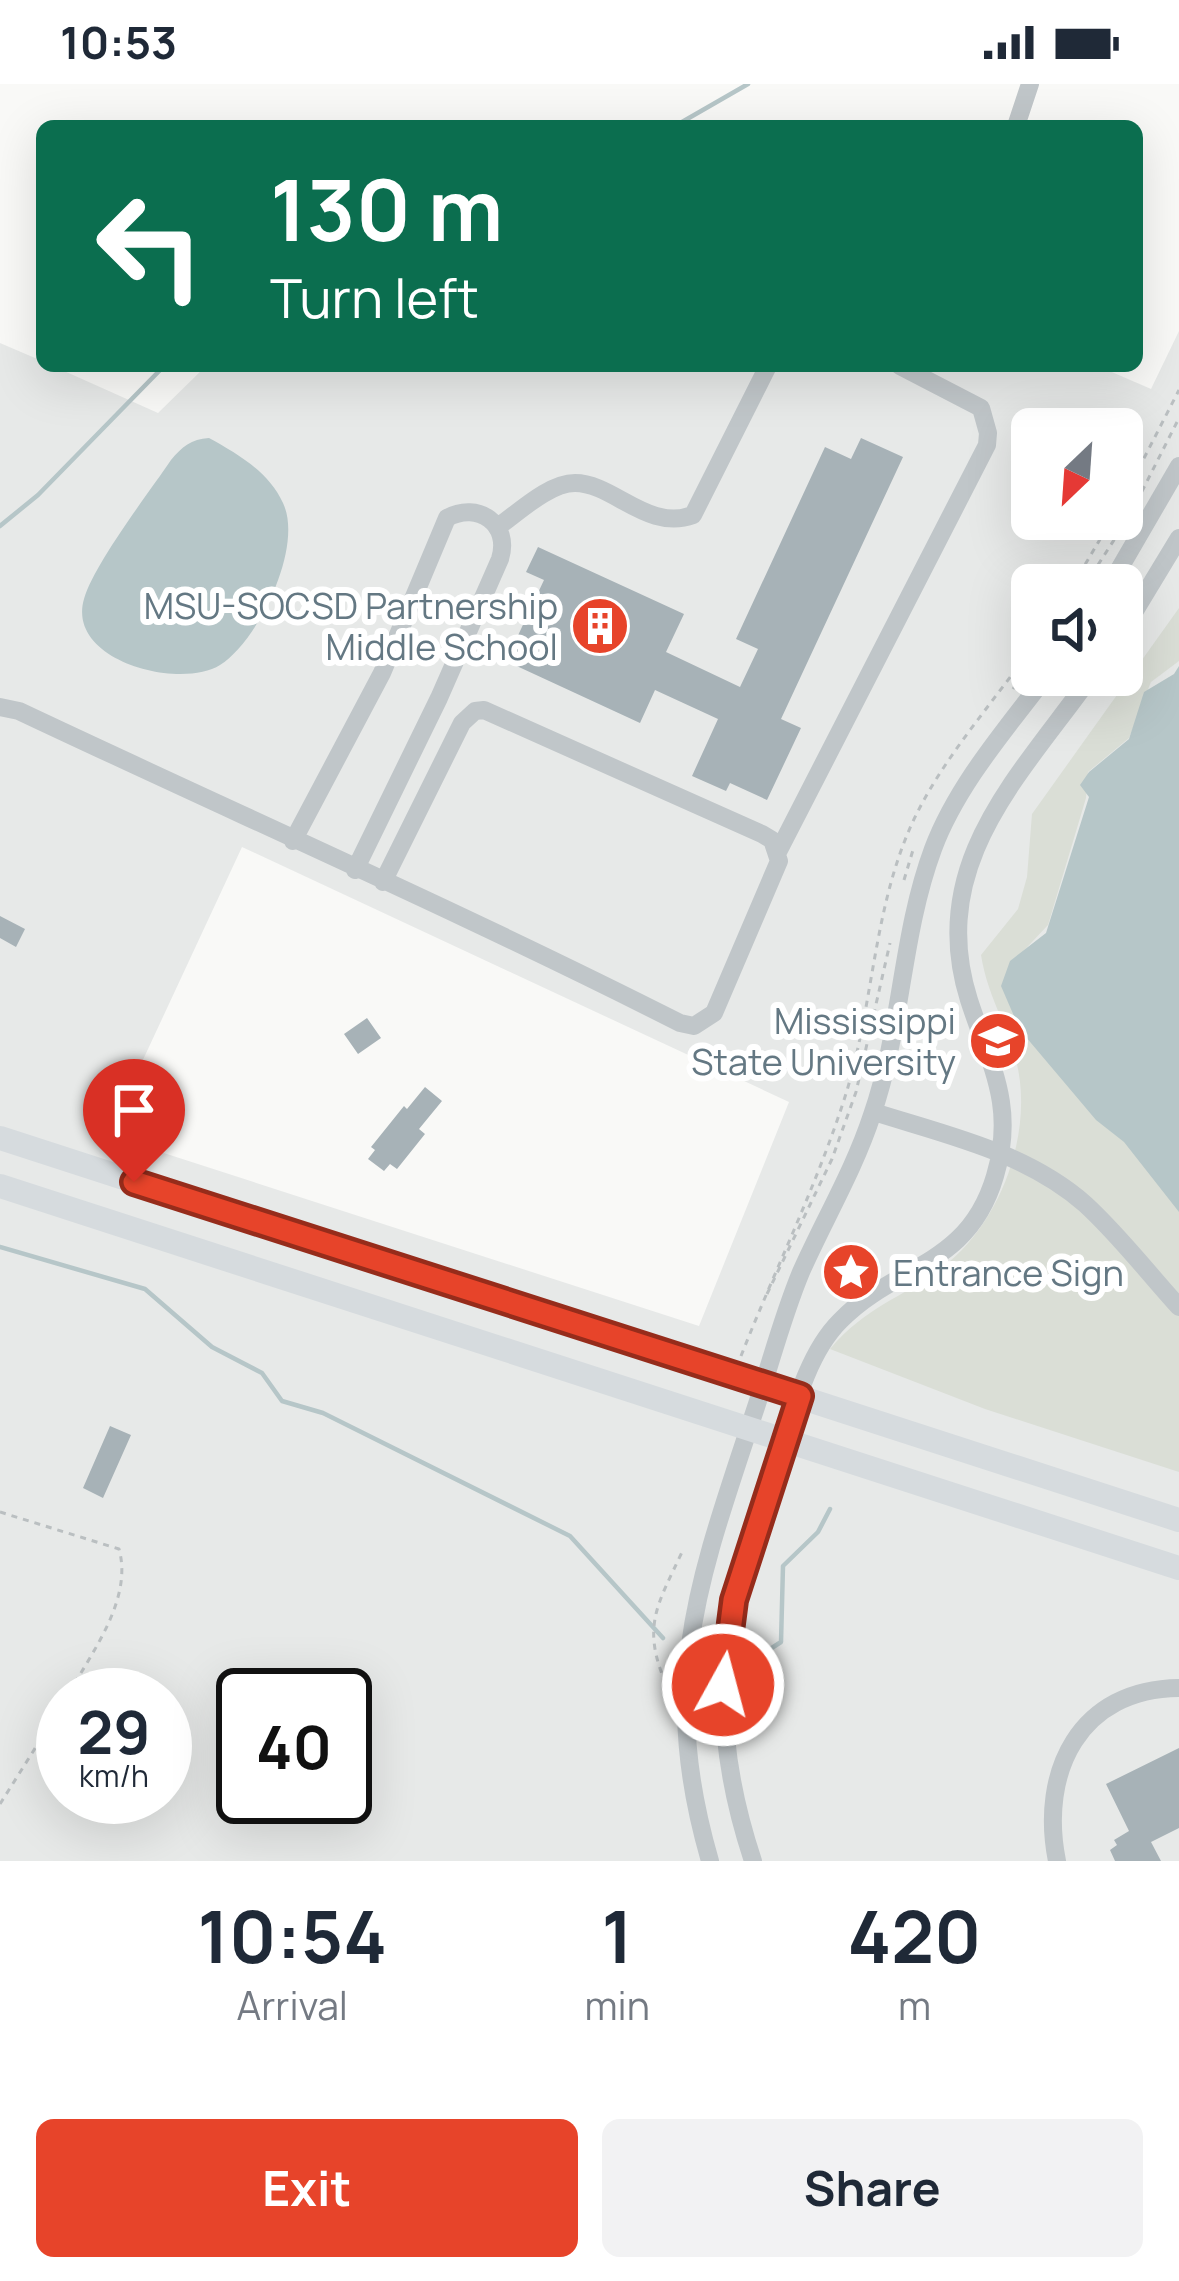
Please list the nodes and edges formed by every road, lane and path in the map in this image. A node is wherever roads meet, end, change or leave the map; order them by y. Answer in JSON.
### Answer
{"nodes":[{"id":1,"x":1030,"y":84,"type":"edge"},
{"id":2,"x":1018,"y":120,"type":"edge"},
{"id":3,"x":765,"y":372,"type":"edge"},
{"id":4,"x":912,"y":372,"type":"edge"},
{"id":5,"x":1179,"y":390,"type":"edge"},
{"id":6,"x":1179,"y":418,"type":"edge"},
{"id":7,"x":1143,"y":460,"type":"edge"},
{"id":8,"x":1179,"y":466,"type":"edge"},
{"id":9,"x":499,"y":526,"type":"junction"},
{"id":10,"x":1179,"y":538,"type":"edge"},
{"id":11,"x":1099,"y":564,"type":"edge"},
{"id":12,"x":1122,"y":564,"type":"edge"},
{"id":13,"x":1143,"y":597,"type":"edge"},
{"id":14,"x":1011,"y":675,"type":"edge"},
{"id":15,"x":1011,"y":692,"type":"edge"},
{"id":16,"x":1032,"y":696,"type":"edge"},
{"id":17,"x":1077,"y":696,"type":"edge"},
{"id":18,"x":1004,"y":702,"type":"dead end"},
{"id":19,"x":0,"y":707,"type":"edge"},
{"id":20,"x":293,"y":841,"type":"junction"},
{"id":21,"x":915,"y":846,"type":"dead end"},
{"id":22,"x":778,"y":852,"type":"junction"},
{"id":23,"x":355,"y":869,"type":"junction"},
{"id":24,"x":383,"y":882,"type":"junction"},
{"id":25,"x":902,"y":888,"type":"dead end"},
{"id":26,"x":892,"y":933,"type":"dead end"},
{"id":27,"x":874,"y":1112,"type":"junction"},
{"id":28,"x":0,"y":1138,"type":"edge"},
{"id":29,"x":1000,"y":1153,"type":"junction"},
{"id":30,"x":0,"y":1186,"type":"edge"},
{"id":31,"x":1179,"y":1307,"type":"edge"},
{"id":32,"x":760,"y":1384,"type":"junction"},
{"id":33,"x":800,"y":1396,"type":"junction"},
{"id":34,"x":748,"y":1429,"type":"junction"},
{"id":35,"x":785,"y":1440,"type":"junction"},
{"id":36,"x":0,"y":1512,"type":"edge"},
{"id":37,"x":1179,"y":1520,"type":"edge"},
{"id":38,"x":682,"y":1552,"type":"dead end"},
{"id":39,"x":1179,"y":1568,"type":"edge"},
{"id":40,"x":82,"y":1668,"type":"edge"},
{"id":41,"x":666,"y":1684,"type":"dead end"},
{"id":42,"x":1179,"y":1688,"type":"edge"},
{"id":43,"x":36,"y":1747,"type":"edge"},
{"id":44,"x":0,"y":1804,"type":"edge"},
{"id":45,"x":710,"y":1861,"type":"edge"},
{"id":46,"x":752,"y":1861,"type":"edge"},
{"id":47,"x":1058,"y":1861,"type":"edge"}],
"edges":[{"from":1,"to":2,"type":"street"},
{"from":3,"to":9,"type":"street"},
{"from":4,"to":22,"type":"street"},
{"from":5,"to":7,"type":"path"},
{"from":6,"to":11,"type":"path"},
{"from":8,"to":12,"type":"street"},
{"from":9,"to":20,"type":"street"},
{"from":9,"to":23,"type":"street"},
{"from":10,"to":13,"type":"street"},
{"from":14,"to":26,"type":"path"},
{"from":15,"to":18,"type":"path"},
{"from":16,"to":27,"type":"street"},
{"from":17,"to":29,"type":"street"},
{"from":19,"to":20,"type":"street"},
{"from":20,"to":23,"type":"street"},
{"from":21,"to":25,"type":"path"},
{"from":22,"to":24,"type":"street"},
{"from":22,"to":24,"type":"street"},
{"from":23,"to":24,"type":"street"},
{"from":27,"to":29,"type":"street"},
{"from":27,"to":32,"type":"street"},
{"from":28,"to":32,"type":"main road"},
{"from":29,"to":31,"type":"street"},
{"from":29,"to":33,"type":"street"},
{"from":30,"to":34,"type":"main road"},
{"from":32,"to":33,"type":"main road"},
{"from":32,"to":34,"type":"street"},
{"from":33,"to":35,"type":"street"},
{"from":33,"to":37,"type":"main road"},
{"from":34,"to":35,"type":"main road"},
{"from":34,"to":45,"type":"street"},
{"from":35,"to":39,"type":"main road"},
{"from":35,"to":46,"type":"street"},
{"from":36,"to":40,"type":"path"},
{"from":38,"to":41,"type":"path"},
{"from":42,"to":47,"type":"street"},
{"from":43,"to":44,"type":"path"}]}
